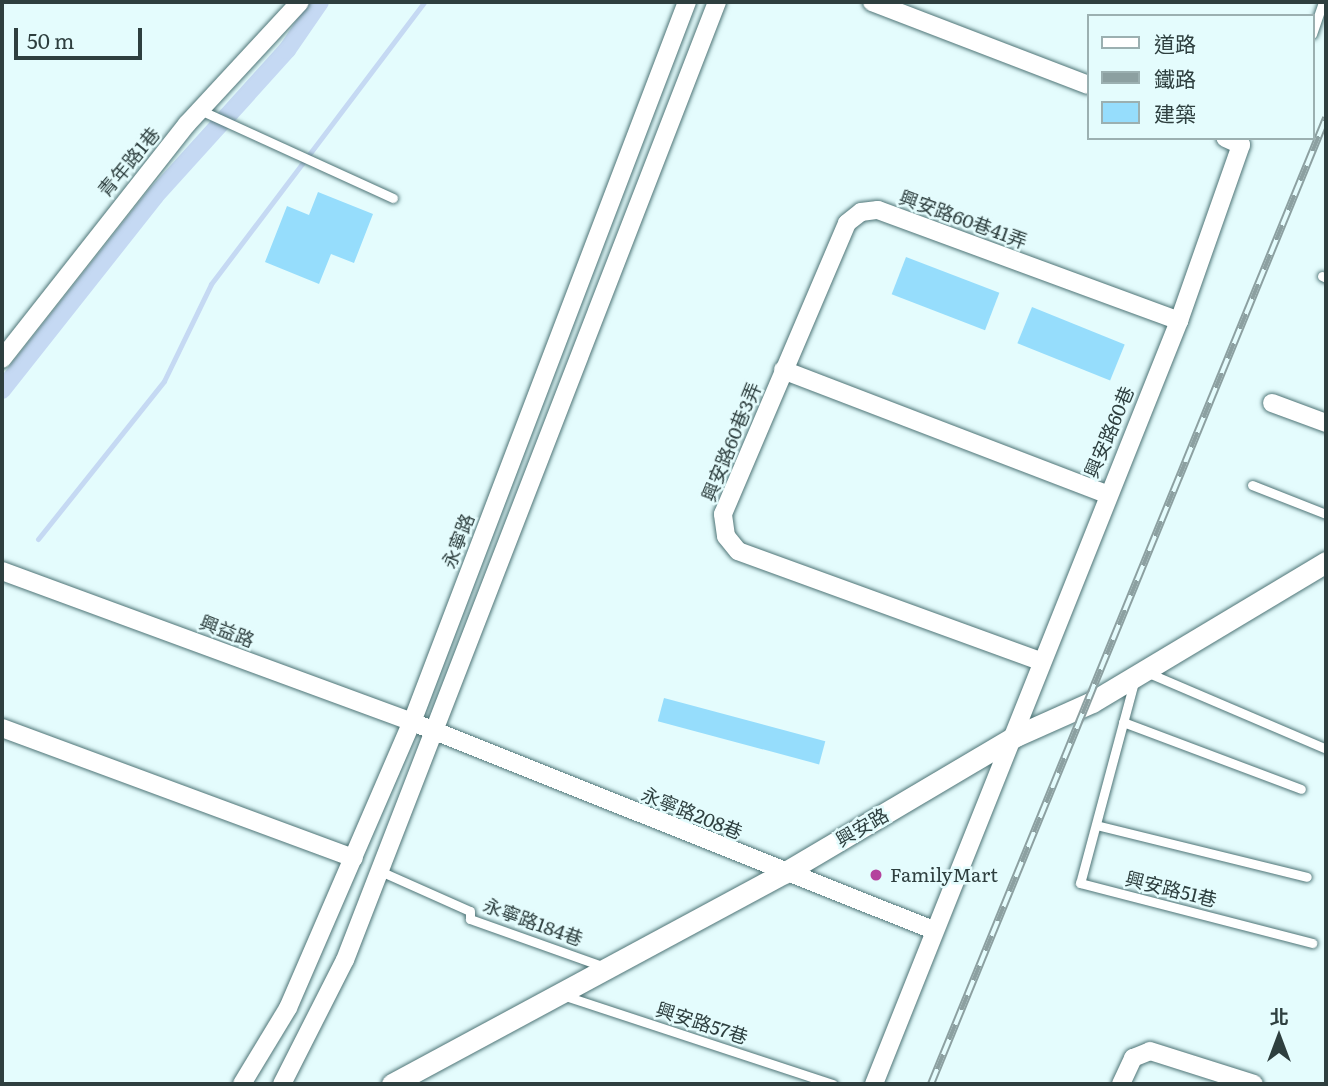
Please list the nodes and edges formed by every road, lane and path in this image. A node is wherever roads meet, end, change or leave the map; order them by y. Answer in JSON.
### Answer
{"nodes":[{"id":1,"x":300,"y":2,"type":"edge"},
{"id":2,"x":687,"y":2,"type":"edge"},
{"id":3,"x":717,"y":2,"type":"edge"},
{"id":4,"x":872,"y":2,"type":"edge"},
{"id":5,"x":1323,"y":2,"type":"edge"},
{"id":6,"x":1314,"y":28,"type":"edge"},
{"id":7,"x":1086,"y":84,"type":"edge"},
{"id":8,"x":200,"y":110,"type":"junction"},
{"id":9,"x":1237,"y":140,"type":"edge"},
{"id":10,"x":393,"y":198,"type":"dead end"},
{"id":11,"x":1179,"y":321,"type":"junction"},
{"id":12,"x":2,"y":359,"type":"edge"},
{"id":13,"x":783,"y":370,"type":"junction"},
{"id":14,"x":1272,"y":403,"type":"dead end"},
{"id":15,"x":1326,"y":423,"type":"edge"},
{"id":16,"x":1252,"y":485,"type":"dead end"},
{"id":17,"x":1106,"y":494,"type":"junction"},
{"id":18,"x":1326,"y":514,"type":"edge"},
{"id":19,"x":1326,"y":562,"type":"edge"},
{"id":20,"x":2,"y":570,"type":"edge"},
{"id":21,"x":1040,"y":662,"type":"junction"},
{"id":22,"x":1138,"y":669,"type":"junction"},
{"id":23,"x":1123,"y":722,"type":"junction"},
{"id":24,"x":412,"y":723,"type":"junction"},
{"id":25,"x":2,"y":728,"type":"edge"},
{"id":26,"x":436,"y":732,"type":"junction"},
{"id":27,"x":1016,"y":736,"type":"junction"},
{"id":28,"x":1324,"y":748,"type":"dead end"},
{"id":29,"x":1301,"y":789,"type":"dead end"},
{"id":30,"x":1096,"y":824,"type":"junction"},
{"id":31,"x":354,"y":858,"type":"junction"},
{"id":32,"x":380,"y":872,"type":"junction"},
{"id":33,"x":784,"y":873,"type":"junction"},
{"id":34,"x":1307,"y":877,"type":"dead end"},
{"id":35,"x":933,"y":930,"type":"junction"},
{"id":36,"x":1312,"y":943,"type":"dead end"},
{"id":37,"x":605,"y":967,"type":"junction"},
{"id":38,"x":561,"y":994,"type":"junction"},
{"id":39,"x":242,"y":1084,"type":"edge"},
{"id":40,"x":282,"y":1084,"type":"edge"},
{"id":41,"x":392,"y":1084,"type":"edge"},
{"id":42,"x":833,"y":1084,"type":"edge"},
{"id":43,"x":874,"y":1084,"type":"edge"},
{"id":44,"x":1121,"y":1084,"type":"edge"},
{"id":45,"x":1254,"y":1084,"type":"edge"}],
"edges":[{"from":1,"to":8,"type":"street","name":"青年路1巷"},
{"from":2,"to":24,"type":"street","name":"永寧路"},
{"from":3,"to":26,"type":"street"},
{"from":4,"to":7,"type":"street"},
{"from":5,"to":6,"type":"lane"},
{"from":8,"to":10,"type":"lane"},
{"from":8,"to":12,"type":"street","name":"青年路1巷"},
{"from":9,"to":11,"type":"street","name":"興安路60巷"},
{"from":11,"to":13,"type":"street","name":"興安路60巷41弄"},
{"from":11,"to":17,"type":"street","name":"興安路60巷"},
{"from":13,"to":17,"type":"street","name":"興安路60巷3弄"},
{"from":13,"to":21,"type":"street","name":"興安路60巷3弄"},
{"from":14,"to":15,"type":"street"},
{"from":16,"to":18,"type":"lane"},
{"from":17,"to":21,"type":"street","name":"興安路60巷"},
{"from":19,"to":22,"type":"street","name":"興安路"},
{"from":20,"to":24,"type":"street","name":"興益路"},
{"from":21,"to":27,"type":"street","name":"興安路60巷"},
{"from":22,"to":23,"type":"lane","name":"興安路51巷"},
{"from":22,"to":27,"type":"street","name":"興安路"},
{"from":22,"to":28,"type":"lane"},
{"from":23,"to":29,"type":"lane"},
{"from":23,"to":30,"type":"lane","name":"興安路51巷"},
{"from":24,"to":26,"type":"street","name":"興益路"},
{"from":24,"to":31,"type":"street","name":"永寧路"},
{"from":25,"to":31,"type":"street"},
{"from":26,"to":32,"type":"street"},
{"from":26,"to":33,"type":"street","name":"永寧路208巷"},
{"from":27,"to":33,"type":"street","name":"興安路"},
{"from":27,"to":35,"type":"street","name":"興安路60巷"},
{"from":30,"to":34,"type":"lane"},
{"from":30,"to":36,"type":"lane","name":"興安路51巷"},
{"from":31,"to":39,"type":"street","name":"永寧路"},
{"from":32,"to":37,"type":"lane","name":"永寧路184巷"},
{"from":32,"to":40,"type":"street"},
{"from":33,"to":35,"type":"street","name":"永寧路208巷"},
{"from":33,"to":37,"type":"street","name":"興安路"},
{"from":35,"to":43,"type":"street","name":"興安路60巷"},
{"from":37,"to":38,"type":"street","name":"興安路"},
{"from":38,"to":41,"type":"street","name":"興安路"},
{"from":38,"to":42,"type":"lane","name":"興安路57巷"},
{"from":44,"to":45,"type":"street"}]}
